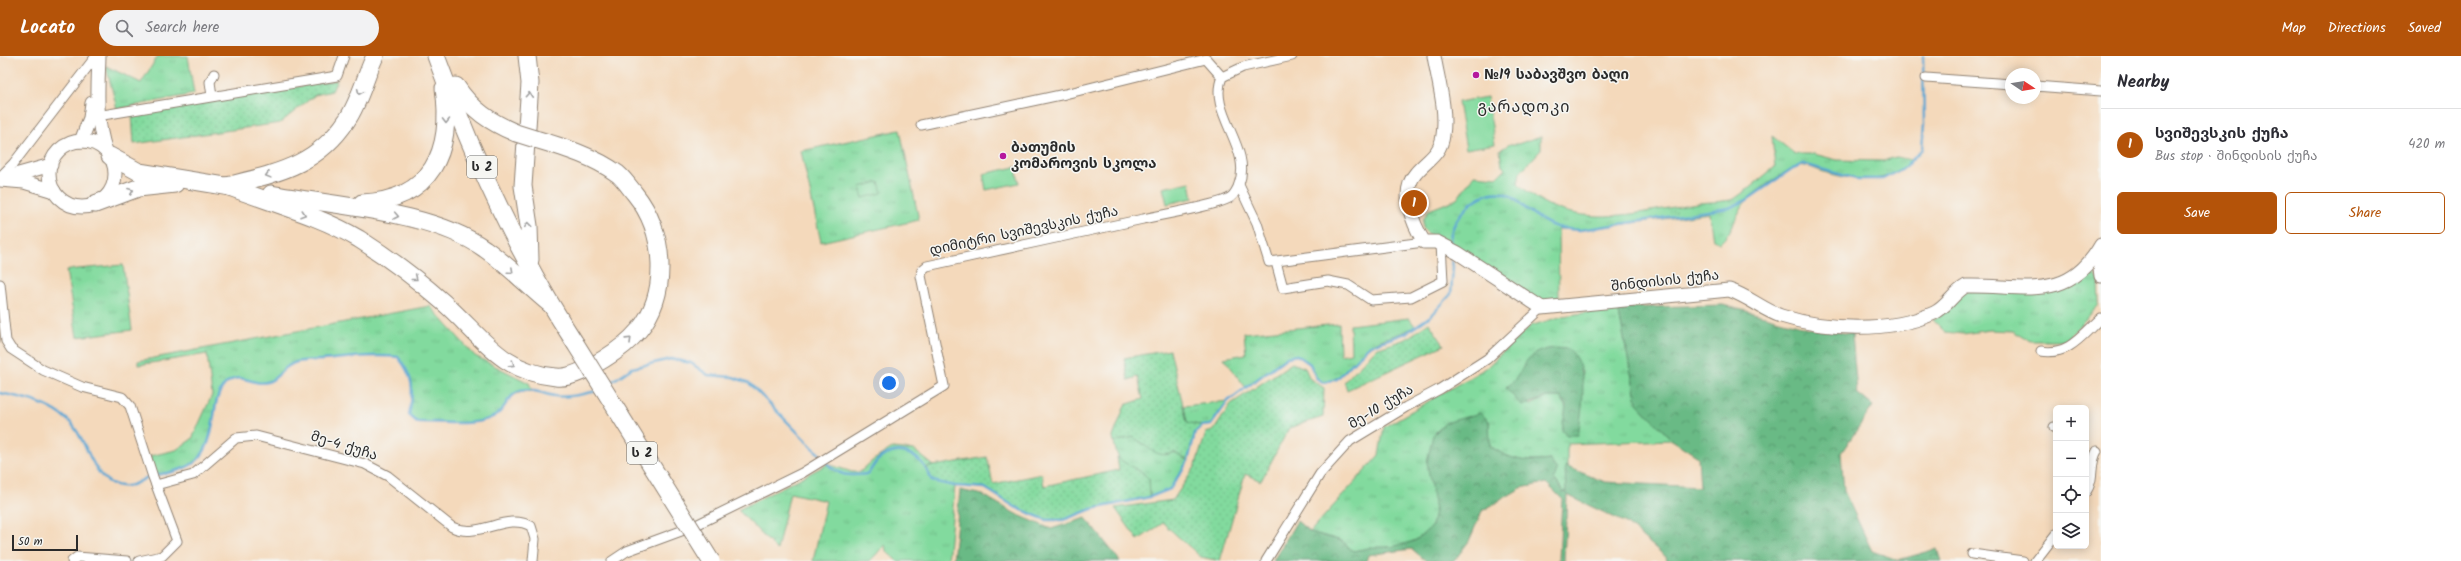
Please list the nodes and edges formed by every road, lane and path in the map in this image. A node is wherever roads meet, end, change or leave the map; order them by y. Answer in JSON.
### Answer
{"nodes":[{"id":1,"x":98,"y":56,"type":"edge"},
{"id":2,"x":344,"y":56,"type":"edge"},
{"id":3,"x":375,"y":56,"type":"edge"},
{"id":4,"x":528,"y":56,"type":"edge"},
{"id":5,"x":1292,"y":56,"type":"edge"},
{"id":6,"x":1434,"y":56,"type":"edge"},
{"id":7,"x":438,"y":60,"type":"edge"},
{"id":8,"x":214,"y":74,"type":"dead end"},
{"id":9,"x":1222,"y":77,"type":"junction"},
{"id":10,"x":1926,"y":78,"type":"dead end"},
{"id":11,"x":2005,"y":84,"type":"edge"},
{"id":12,"x":2041,"y":86,"type":"edge"},
{"id":13,"x":2101,"y":91,"type":"edge"},
{"id":14,"x":212,"y":96,"type":"junction"},
{"id":15,"x":98,"y":116,"type":"junction"},
{"id":16,"x":920,"y":125,"type":"dead end"},
{"id":17,"x":81,"y":141,"type":"junction"},
{"id":18,"x":108,"y":154,"type":"junction"},
{"id":19,"x":51,"y":166,"type":"junction"},
{"id":20,"x":0,"y":178,"type":"edge"},
{"id":21,"x":189,"y":182,"type":"junction"},
{"id":22,"x":1239,"y":185,"type":"junction"},
{"id":23,"x":227,"y":186,"type":"junction"},
{"id":24,"x":54,"y":191,"type":"junction"},
{"id":25,"x":95,"y":204,"type":"junction"},
{"id":26,"x":330,"y":204,"type":"junction"},
{"id":27,"x":1424,"y":242,"type":"junction"},
{"id":28,"x":1448,"y":248,"type":"junction"},
{"id":29,"x":2099,"y":248,"type":"edge"},
{"id":30,"x":1276,"y":262,"type":"junction"},
{"id":31,"x":530,"y":264,"type":"junction"},
{"id":32,"x":2101,"y":276,"type":"edge"},
{"id":33,"x":0,"y":284,"type":"edge"},
{"id":34,"x":550,"y":304,"type":"junction"},
{"id":35,"x":1542,"y":308,"type":"junction"},
{"id":36,"x":2101,"y":318,"type":"edge"},
{"id":37,"x":2041,"y":351,"type":"dead end"},
{"id":38,"x":2095,"y":454,"type":"edge"},
{"id":39,"x":153,"y":477,"type":"junction"},
{"id":40,"x":2089,"y":483,"type":"edge"},
{"id":41,"x":2053,"y":538,"type":"edge"},
{"id":42,"x":1972,"y":554,"type":"dead end"},
{"id":43,"x":72,"y":561,"type":"edge"},
{"id":44,"x":127,"y":561,"type":"edge"},
{"id":45,"x":139,"y":561,"type":"edge"},
{"id":46,"x":533,"y":561,"type":"edge"},
{"id":47,"x":612,"y":561,"type":"edge"},
{"id":48,"x":711,"y":561,"type":"edge"},
{"id":49,"x":1266,"y":561,"type":"edge"},
{"id":50,"x":2023,"y":561,"type":"edge"},
{"id":51,"x":2035,"y":561,"type":"edge"}],
"edges":[{"from":1,"to":15,"type":"street"},
{"from":1,"to":17,"type":"street"},
{"from":1,"to":20,"type":"street"},
{"from":2,"to":14,"type":"street"},
{"from":3,"to":23,"type":"highway","one_way":true},
{"from":31,"to":4,"type":"highway","one_way":true},
{"from":5,"to":9,"type":"street"},
{"from":6,"to":27,"type":"street"},
{"from":23,"to":7,"type":"highway","one_way":true,"bridge":true},
{"from":7,"to":26,"type":"highway","one_way":true},
{"from":7,"to":31,"type":"highway","number":"ს 2"},
{"from":8,"to":14,"type":"street"},
{"from":9,"to":16,"type":"street"},
{"from":9,"to":22,"type":"street"},
{"from":10,"to":11,"type":"street"},
{"from":12,"to":13,"type":"street"},
{"from":14,"to":15,"type":"street"},
{"from":15,"to":18,"type":"street"},
{"from":17,"to":18,"type":"street"},
{"from":17,"to":19,"type":"street"},
{"from":18,"to":21,"type":"highway"},
{"from":18,"to":25,"type":"street"},
{"from":19,"to":20,"type":"street"},
{"from":19,"to":24,"type":"street"},
{"from":20,"to":24,"type":"street"},
{"from":21,"to":23,"type":"highway"},
{"from":25,"to":21,"type":"highway","one_way":true},
{"from":22,"to":30,"type":"street"},
{"from":22,"to":47,"type":"street","name":"დიმიტრი სვიშევსკის ქუჩა"},
{"from":23,"to":26,"type":"highway"},
{"from":24,"to":25,"type":"street"},
{"from":26,"to":34,"type":"highway","one_way":true},
{"from":27,"to":28,"type":"street"},
{"from":27,"to":30,"type":"street"},
{"from":28,"to":30,"type":"street"},
{"from":28,"to":35,"type":"street"},
{"from":29,"to":32,"type":"street"},
{"from":29,"to":35,"type":"street","name":"შინდისის ქუჩა"},
{"from":31,"to":34,"type":"highway","number":"ს 2"},
{"from":33,"to":39,"type":"street"},
{"from":34,"to":48,"type":"highway","number":"ს 2","bridge":true},
{"from":35,"to":49,"type":"street","name":"მე-10 ქუჩა"},
{"from":36,"to":37,"type":"street"},
{"from":38,"to":40,"type":"street"},
{"from":39,"to":45,"type":"street"},
{"from":39,"to":46,"type":"street","name":"მე-4 ქუჩა"},
{"from":41,"to":51,"type":"street"},
{"from":42,"to":50,"type":"street"},
{"from":43,"to":44,"type":"street"}]}
